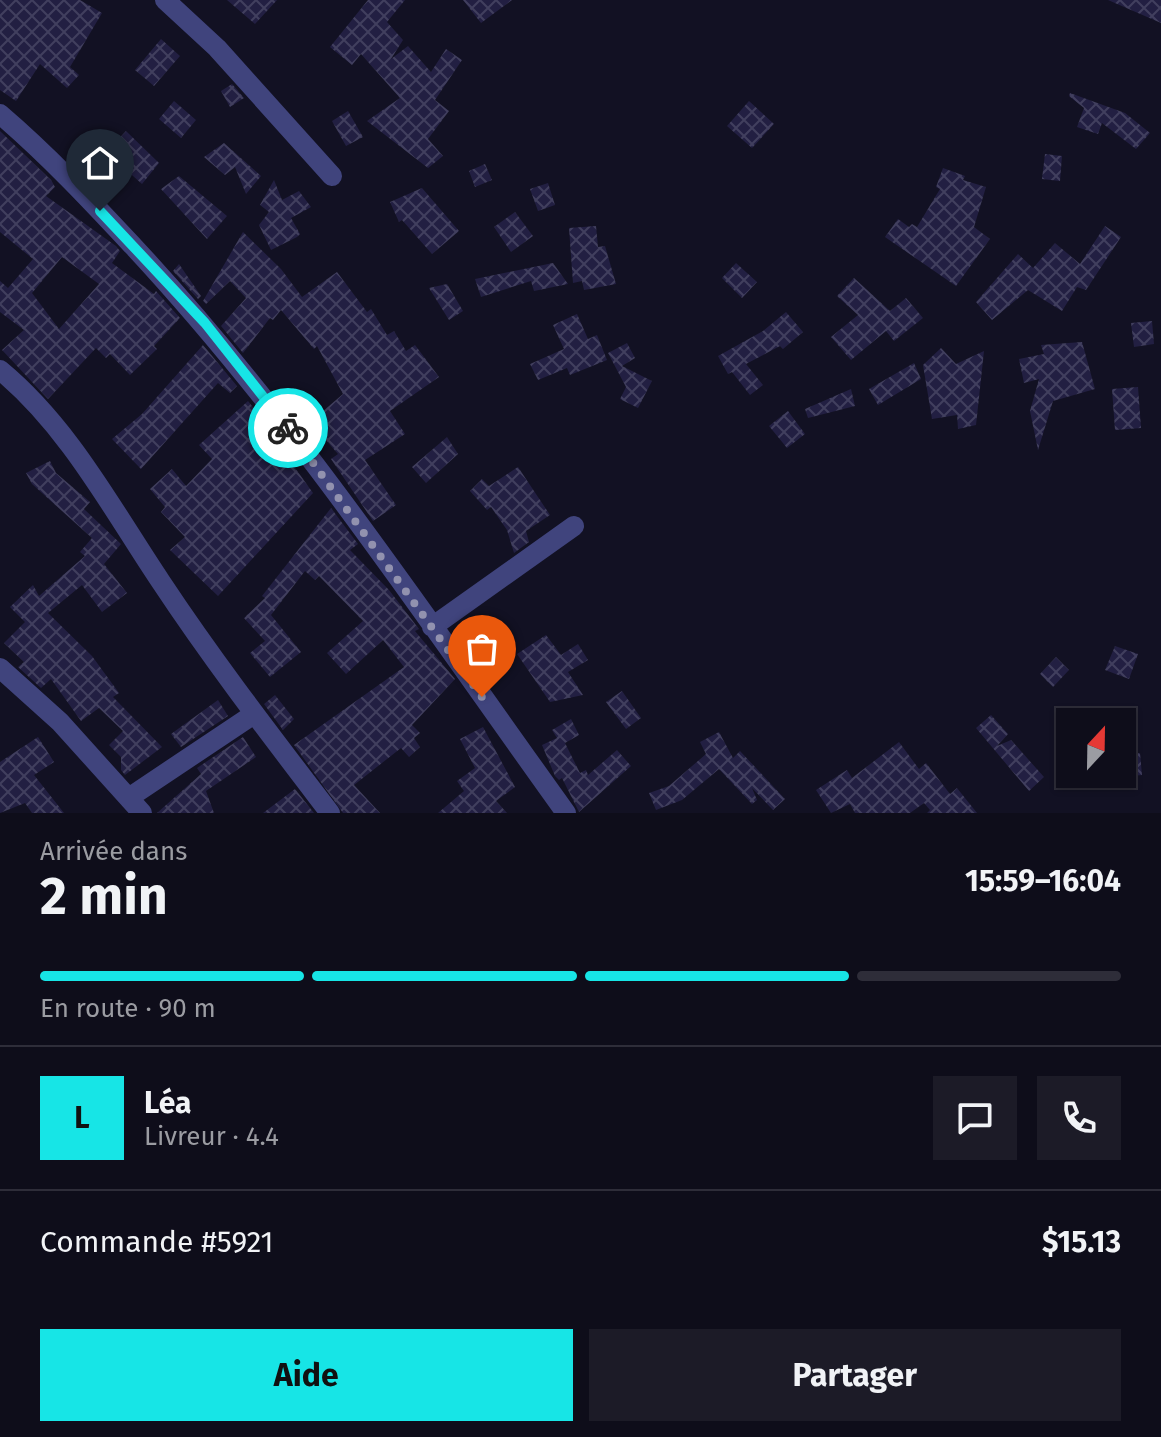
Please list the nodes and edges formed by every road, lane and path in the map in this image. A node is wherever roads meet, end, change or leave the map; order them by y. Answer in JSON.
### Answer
{"nodes":[{"id":1,"x":165,"y":0,"type":"edge"},
{"id":2,"x":0,"y":114,"type":"edge"},
{"id":3,"x":332,"y":176,"type":"dead end"},
{"id":4,"x":0,"y":370,"type":"edge"},
{"id":5,"x":574,"y":526,"type":"dead end"},
{"id":6,"x":432,"y":627,"type":"junction"},
{"id":7,"x":0,"y":668,"type":"edge"},
{"id":8,"x":254,"y":714,"type":"junction"},
{"id":9,"x":136,"y":805,"type":"edge"},
{"id":10,"x":330,"y":813,"type":"edge"},
{"id":11,"x":566,"y":813,"type":"edge"}],
"edges":[{"from":1,"to":3,"type":"street"},
{"from":2,"to":6,"type":"street"},
{"from":4,"to":8,"type":"street"},
{"from":5,"to":6,"type":"street"},
{"from":6,"to":11,"type":"street"},
{"from":7,"to":9,"type":"street"},
{"from":8,"to":9,"type":"street"},
{"from":8,"to":10,"type":"street"}]}
